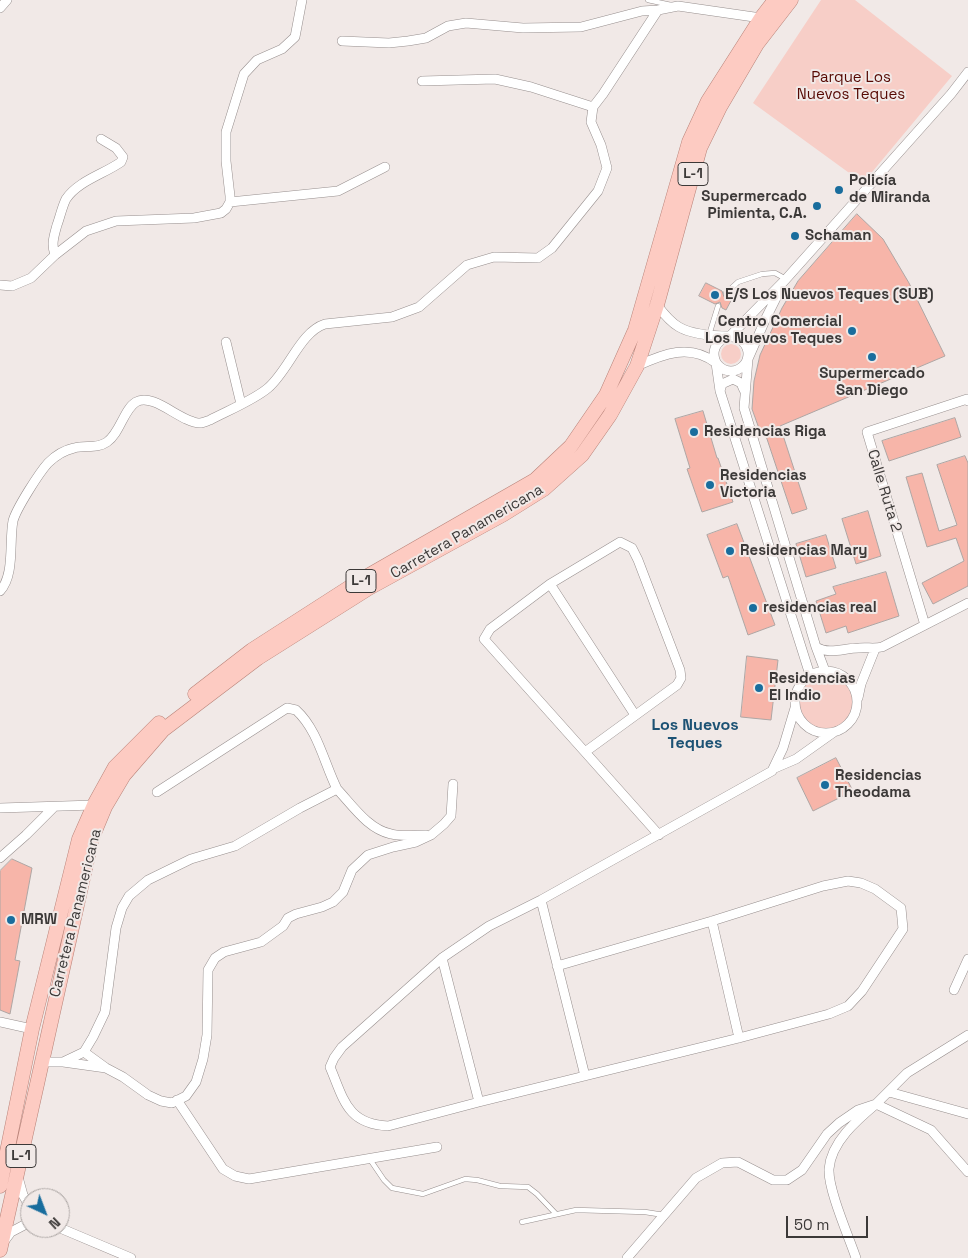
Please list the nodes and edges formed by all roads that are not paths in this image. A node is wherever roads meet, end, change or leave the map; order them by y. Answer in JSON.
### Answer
{"nodes":[{"id":1,"x":7,"y":0,"type":"edge"},
{"id":2,"x":302,"y":0,"type":"edge"},
{"id":3,"x":648,"y":0,"type":"edge"},
{"id":4,"x":775,"y":0,"type":"edge"},
{"id":5,"x":791,"y":0,"type":"edge"},
{"id":6,"x":678,"y":6,"type":"junction"},
{"id":7,"x":0,"y":8,"type":"edge"},
{"id":8,"x":658,"y":10,"type":"junction"},
{"id":9,"x":761,"y":18,"type":"junction"},
{"id":10,"x":342,"y":41,"type":"dead end"},
{"id":11,"x":968,"y":72,"type":"edge"},
{"id":12,"x":422,"y":81,"type":"dead end"},
{"id":13,"x":592,"y":107,"type":"junction"},
{"id":14,"x":101,"y":139,"type":"dead end"},
{"id":15,"x":385,"y":167,"type":"dead end"},
{"id":16,"x":230,"y":202,"type":"junction"},
{"id":17,"x":55,"y":255,"type":"junction"},
{"id":18,"x":786,"y":279,"type":"junction"},
{"id":19,"x":0,"y":285,"type":"edge"},
{"id":20,"x":726,"y":293,"type":"dead end"},
{"id":21,"x":657,"y":305,"type":"junction"},
{"id":22,"x":718,"y":306,"type":"dead end"},
{"id":23,"x":709,"y":334,"type":"junction"},
{"id":24,"x":730,"y":336,"type":"junction"},
{"id":25,"x":226,"y":342,"type":"dead end"},
{"id":26,"x":748,"y":359,"type":"junction"},
{"id":27,"x":716,"y":363,"type":"junction"},
{"id":28,"x":637,"y":366,"type":"junction"},
{"id":29,"x":744,"y":390,"type":"junction"},
{"id":30,"x":720,"y":392,"type":"junction"},
{"id":31,"x":968,"y":401,"type":"edge"},
{"id":32,"x":241,"y":404,"type":"junction"},
{"id":33,"x":550,"y":584,"type":"junction"},
{"id":34,"x":0,"y":591,"type":"edge"},
{"id":35,"x":968,"y":603,"type":"edge"},
{"id":36,"x":925,"y":625,"type":"junction"},
{"id":37,"x":816,"y":647,"type":"junction"},
{"id":38,"x":878,"y":648,"type":"junction"},
{"id":39,"x":825,"y":671,"type":"junction"},
{"id":40,"x":810,"y":675,"type":"junction"},
{"id":41,"x":795,"y":708,"type":"junction"},
{"id":42,"x":855,"y":710,"type":"junction"},
{"id":43,"x":635,"y":715,"type":"junction"},
{"id":44,"x":838,"y":730,"type":"junction"},
{"id":45,"x":585,"y":752,"type":"junction"},
{"id":46,"x":775,"y":768,"type":"junction"},
{"id":47,"x":453,"y":784,"type":"dead end"},
{"id":48,"x":337,"y":790,"type":"junction"},
{"id":49,"x":157,"y":792,"type":"dead end"},
{"id":50,"x":94,"y":805,"type":"junction"},
{"id":51,"x":54,"y":807,"type":"junction"},
{"id":52,"x":0,"y":808,"type":"edge"},
{"id":53,"x":432,"y":835,"type":"junction"},
{"id":54,"x":659,"y":835,"type":"junction"},
{"id":55,"x":0,"y":858,"type":"edge"},
{"id":56,"x":541,"y":900,"type":"junction"},
{"id":57,"x":712,"y":921,"type":"junction"},
{"id":58,"x":442,"y":958,"type":"junction"},
{"id":59,"x":968,"y":959,"type":"edge"},
{"id":60,"x":558,"y":966,"type":"junction"},
{"id":61,"x":954,"y":990,"type":"dead end"},
{"id":62,"x":0,"y":1022,"type":"edge"},
{"id":63,"x":32,"y":1029,"type":"junction"},
{"id":64,"x":968,"y":1035,"type":"edge"},
{"id":65,"x":739,"y":1038,"type":"junction"},
{"id":66,"x":84,"y":1052,"type":"junction"},
{"id":67,"x":41,"y":1062,"type":"junction"},
{"id":68,"x":64,"y":1062,"type":"junction"},
{"id":69,"x":106,"y":1068,"type":"junction"},
{"id":70,"x":585,"y":1076,"type":"junction"},
{"id":71,"x":889,"y":1092,"type":"junction"},
{"id":72,"x":177,"y":1100,"type":"junction"},
{"id":73,"x":479,"y":1102,"type":"junction"},
{"id":74,"x":876,"y":1104,"type":"junction"},
{"id":75,"x":968,"y":1114,"type":"edge"},
{"id":76,"x":437,"y":1147,"type":"dead end"},
{"id":77,"x":369,"y":1158,"type":"junction"},
{"id":78,"x":968,"y":1172,"type":"edge"},
{"id":79,"x":17,"y":1175,"type":"junction"},
{"id":80,"x":0,"y":1186,"type":"edge"},
{"id":81,"x":21,"y":1188,"type":"edge"},
{"id":82,"x":556,"y":1214,"type":"junction"},
{"id":83,"x":666,"y":1215,"type":"junction"},
{"id":84,"x":522,"y":1222,"type":"dead end"},
{"id":85,"x":20,"y":1227,"type":"edge"},
{"id":86,"x":70,"y":1232,"type":"edge"},
{"id":87,"x":1,"y":1247,"type":"edge"},
{"id":88,"x":131,"y":1258,"type":"edge"},
{"id":89,"x":627,"y":1258,"type":"edge"},
{"id":90,"x":856,"y":1258,"type":"edge"}],
"edges":[{"from":1,"to":7,"type":"street"},
{"from":2,"to":16,"type":"street"},
{"from":3,"to":6,"type":"lane"},
{"from":4,"to":9,"type":"main road","name":"Carretera Panamericana","number":"L-1"},
{"from":5,"to":21,"type":"main road","name":"Carretera Panamericana","number":"L-1"},
{"from":6,"to":8,"type":"street"},
{"from":6,"to":9,"type":"street"},
{"from":8,"to":10,"type":"street"},
{"from":8,"to":13,"type":"street"},
{"from":9,"to":50,"type":"main road","name":"Carretera Panamericana","number":"L-1"},
{"from":11,"to":18,"type":"street"},
{"from":12,"to":13,"type":"street"},
{"from":13,"to":32,"type":"street"},
{"from":14,"to":17,"type":"street"},
{"from":15,"to":16,"type":"street"},
{"from":16,"to":17,"type":"street"},
{"from":17,"to":19,"type":"street"},
{"from":18,"to":20,"type":"lane"},
{"from":18,"to":24,"type":"street"},
{"from":18,"to":26,"type":"street"},
{"from":21,"to":23,"type":"street"},
{"from":21,"to":28,"type":"main road","name":"Carretera Panamericana","number":"L-1"},
{"from":22,"to":23,"type":"lane"},
{"from":23,"to":24,"type":"street"},
{"from":24,"to":26,"type":"street"},
{"from":24,"to":27,"type":"street"},
{"from":25,"to":32,"type":"street"},
{"from":26,"to":27,"type":"street"},
{"from":26,"to":29,"type":"street"},
{"from":27,"to":28,"type":"street"},
{"from":27,"to":30,"type":"street"},
{"from":28,"to":67,"type":"main road","name":"Carretera Panamericana","number":"L-1"},
{"from":29,"to":30,"type":"street"},
{"from":29,"to":37,"type":"street"},
{"from":30,"to":40,"type":"street"},
{"from":31,"to":36,"type":"street","name":"Calle Ruta 2"},
{"from":32,"to":34,"type":"street"},
{"from":33,"to":43,"type":"street"},
{"from":33,"to":43,"type":"street"},
{"from":33,"to":45,"type":"street"},
{"from":35,"to":36,"type":"street"},
{"from":36,"to":38,"type":"street"},
{"from":37,"to":38,"type":"street"},
{"from":37,"to":39,"type":"street"},
{"from":38,"to":42,"type":"street"},
{"from":39,"to":40,"type":"street"},
{"from":39,"to":42,"type":"street"},
{"from":40,"to":41,"type":"street"},
{"from":41,"to":44,"type":"street"},
{"from":41,"to":46,"type":"street"},
{"from":42,"to":44,"type":"street"},
{"from":43,"to":45,"type":"street"},
{"from":44,"to":46,"type":"street"},
{"from":45,"to":54,"type":"street"},
{"from":46,"to":54,"type":"street"},
{"from":47,"to":53,"type":"street"},
{"from":48,"to":49,"type":"street"},
{"from":48,"to":53,"type":"street"},
{"from":48,"to":66,"type":"street"},
{"from":50,"to":51,"type":"street"},
{"from":50,"to":63,"type":"main road","name":"Carretera Panamericana","number":"L-1"},
{"from":51,"to":52,"type":"street"},
{"from":51,"to":55,"type":"street"},
{"from":53,"to":72,"type":"street"},
{"from":54,"to":56,"type":"street"},
{"from":56,"to":58,"type":"street"},
{"from":56,"to":60,"type":"street"},
{"from":57,"to":60,"type":"street"},
{"from":57,"to":65,"type":"street"},
{"from":57,"to":65,"type":"street"},
{"from":58,"to":73,"type":"street"},
{"from":58,"to":73,"type":"street"},
{"from":59,"to":61,"type":"street"},
{"from":60,"to":70,"type":"street"},
{"from":62,"to":63,"type":"street"},
{"from":63,"to":80,"type":"main road","name":"Carretera Panamericana","number":"L-1"},
{"from":64,"to":71,"type":"street"},
{"from":65,"to":70,"type":"street"},
{"from":66,"to":68,"type":"street"},
{"from":66,"to":69,"type":"street"},
{"from":67,"to":68,"type":"street"},
{"from":67,"to":79,"type":"main road","name":"Carretera Panamericana","number":"L-1"},
{"from":68,"to":69,"type":"street"},
{"from":69,"to":72,"type":"street"},
{"from":70,"to":73,"type":"street"},
{"from":71,"to":74,"type":"street"},
{"from":71,"to":75,"type":"street"},
{"from":72,"to":77,"type":"street"},
{"from":74,"to":78,"type":"street"},
{"from":74,"to":83,"type":"street"},
{"from":74,"to":90,"type":"street"},
{"from":76,"to":77,"type":"street"},
{"from":77,"to":82,"type":"lane"},
{"from":79,"to":81,"type":"street"},
{"from":79,"to":87,"type":"main road","name":"Carretera Panamericana","number":"L-1"},
{"from":82,"to":83,"type":"lane"},
{"from":82,"to":84,"type":"lane"},
{"from":83,"to":89,"type":"street"},
{"from":85,"to":87,"type":"street"},
{"from":86,"to":88,"type":"street"}]}
